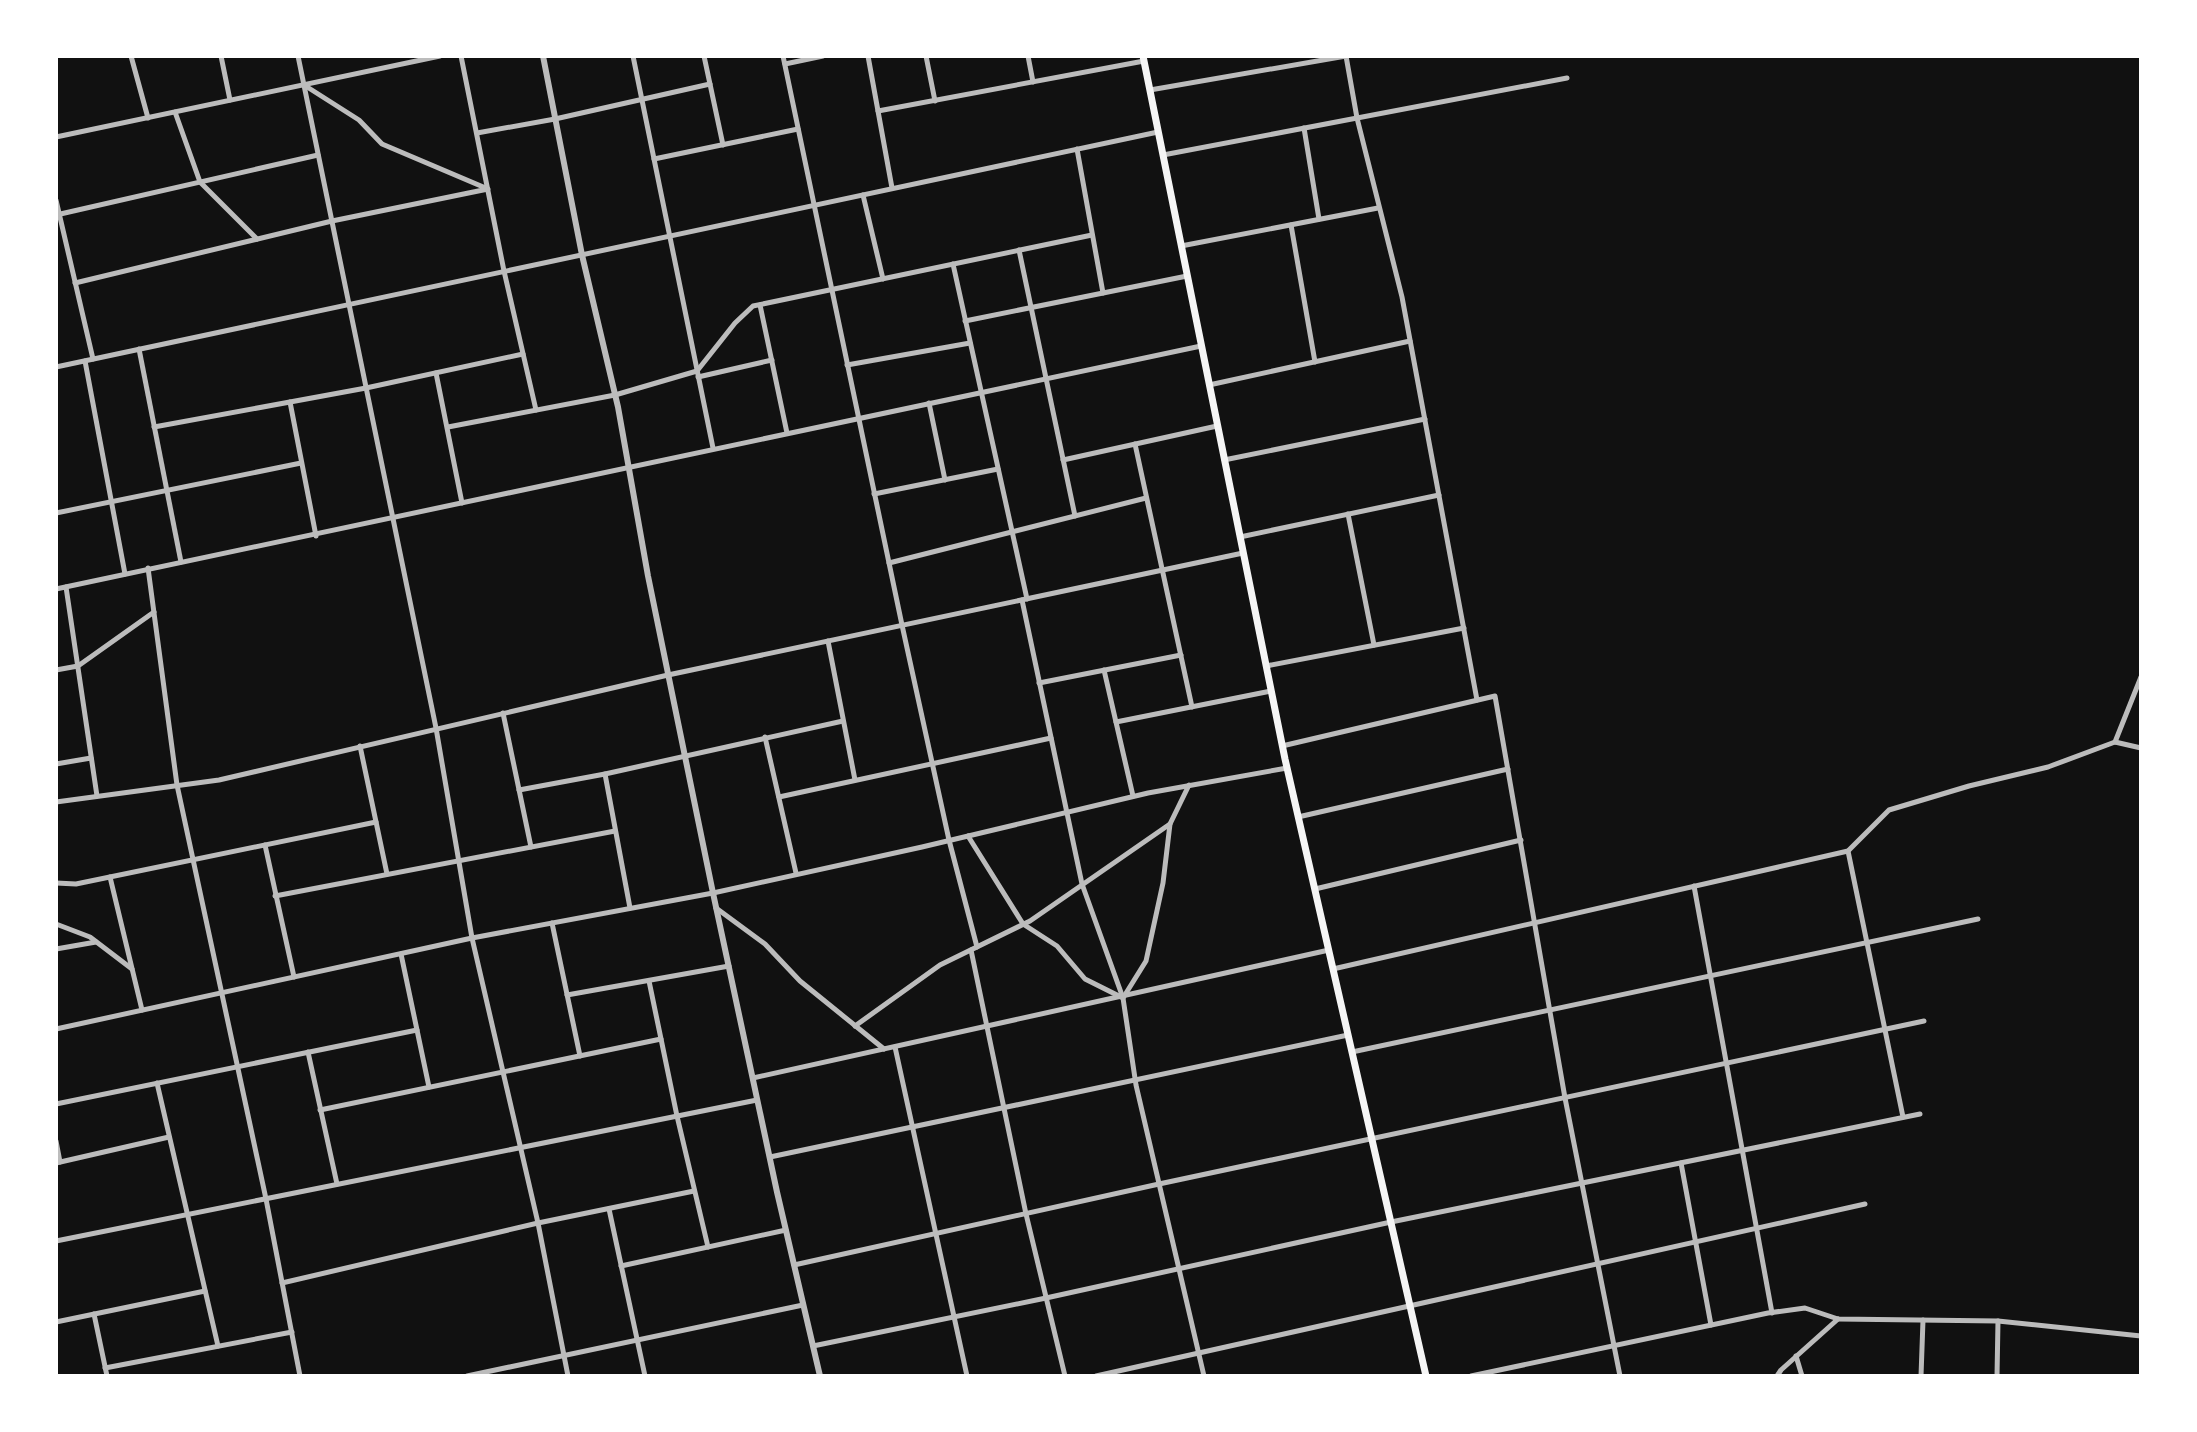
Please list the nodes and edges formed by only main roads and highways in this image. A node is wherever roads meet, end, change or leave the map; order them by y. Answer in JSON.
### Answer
{"nodes":[{"id":1,"x":1144,"y":58,"type":"edge"},
{"id":2,"x":1426,"y":1376,"type":"edge"}],
"edges":[{"from":1,"to":2,"type":"main road"}]}
